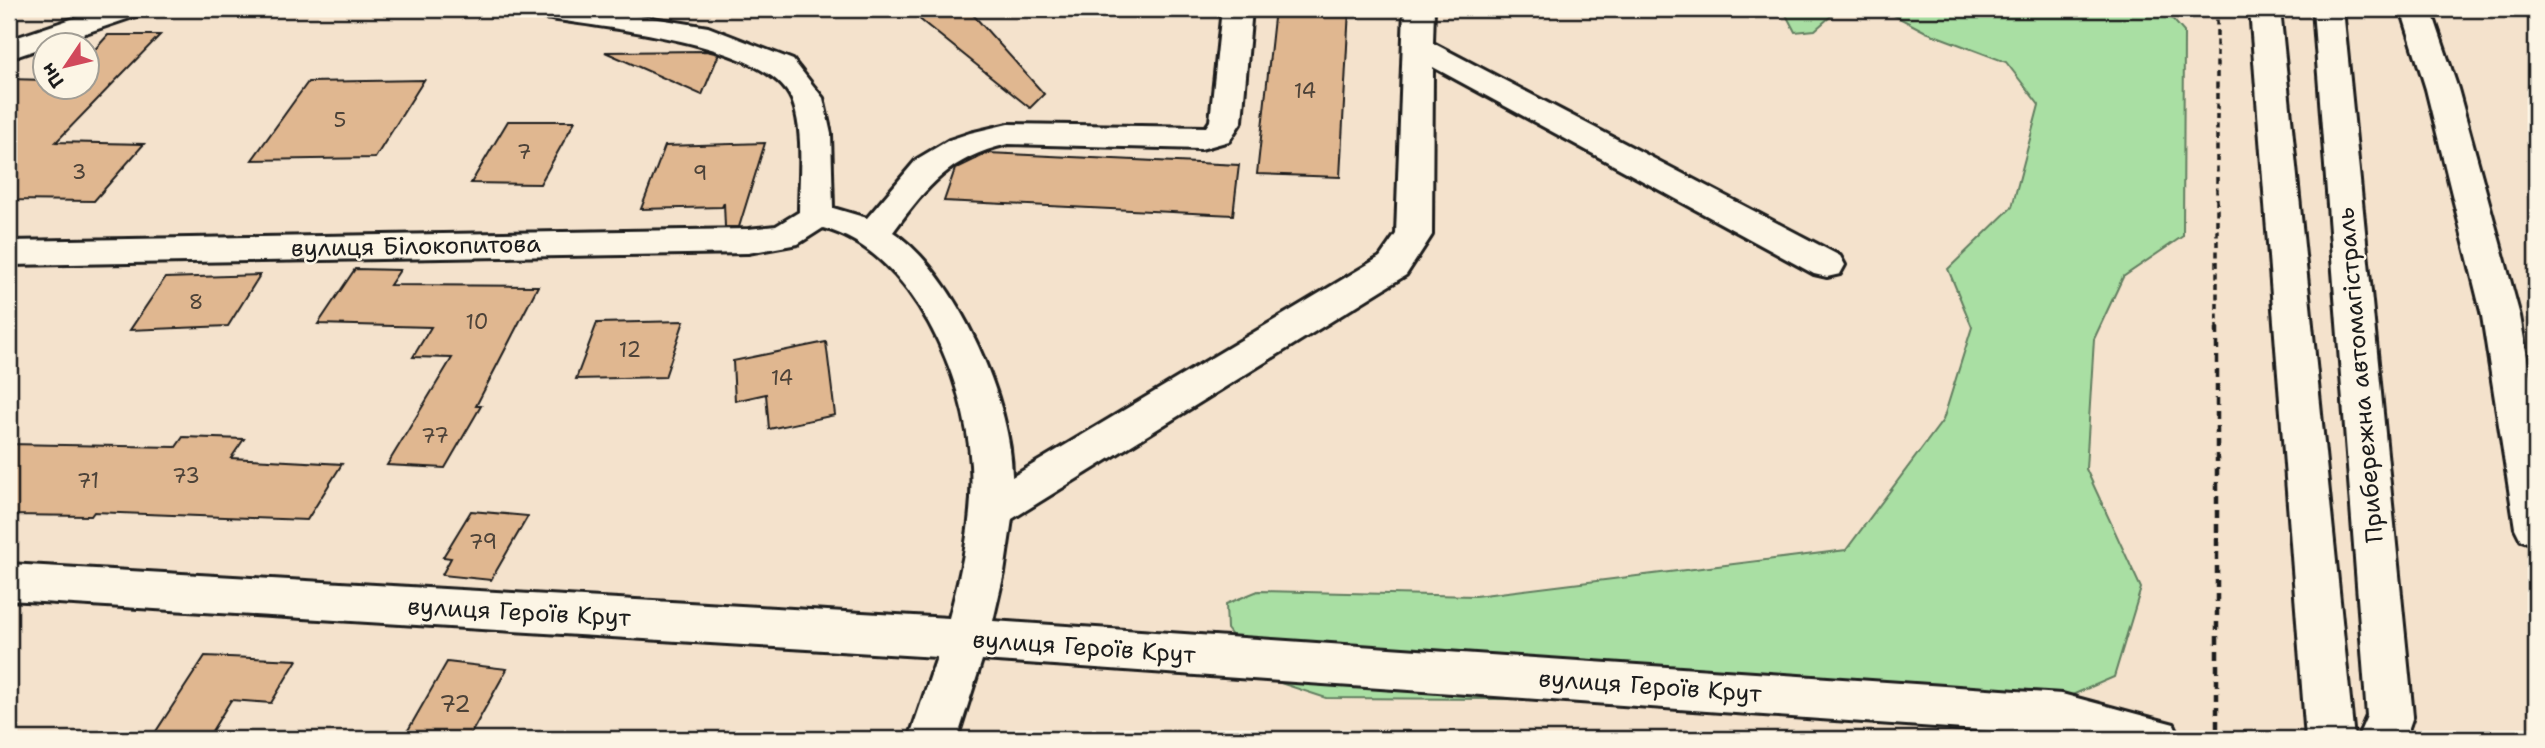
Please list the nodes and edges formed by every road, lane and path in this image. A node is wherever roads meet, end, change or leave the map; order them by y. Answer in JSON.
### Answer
{"nodes":[{"id":1,"x":129,"y":9,"type":"edge"},
{"id":2,"x":545,"y":9,"type":"edge"},
{"id":3,"x":1237,"y":9,"type":"edge"},
{"id":4,"x":1419,"y":9,"type":"edge"},
{"id":5,"x":2217,"y":9,"type":"edge"},
{"id":6,"x":2265,"y":9,"type":"edge"},
{"id":7,"x":2328,"y":9,"type":"edge"},
{"id":8,"x":2416,"y":9,"type":"edge"},
{"id":9,"x":680,"y":19,"type":"edge"},
{"id":10,"x":1418,"y":47,"type":"junction"},
{"id":11,"x":9,"y":50,"type":"edge"},
{"id":12,"x":816,"y":215,"type":"junction"},
{"id":13,"x":874,"y":233,"type":"junction"},
{"id":14,"x":9,"y":253,"type":"edge"},
{"id":15,"x":1827,"y":265,"type":"dead end"},
{"id":16,"x":992,"y":510,"type":"junction"},
{"id":17,"x":2536,"y":528,"type":"edge"},
{"id":18,"x":9,"y":582,"type":"edge"},
{"id":19,"x":966,"y":639,"type":"junction"},
{"id":20,"x":933,"y":739,"type":"edge"},
{"id":21,"x":2157,"y":739,"type":"edge"},
{"id":22,"x":2217,"y":739,"type":"edge"},
{"id":23,"x":2330,"y":739,"type":"edge"},
{"id":24,"x":2381,"y":739,"type":"edge"}],
"edges":[{"from":1,"to":11,"type":"street"},
{"from":2,"to":9,"type":"street"},
{"from":3,"to":13,"type":"street"},
{"from":4,"to":10,"type":"street"},
{"from":5,"to":22,"type":"path"},
{"from":6,"to":23,"type":"street"},
{"from":7,"to":24,"type":"street","name":"Прибережна автомагістраль"},
{"from":8,"to":17,"type":"street"},
{"from":9,"to":12,"type":"street"},
{"from":10,"to":15,"type":"street"},
{"from":10,"to":16,"type":"street"},
{"from":12,"to":13,"type":"street"},
{"from":12,"to":14,"type":"street","name":"вулиця Білокопитова"},
{"from":13,"to":16,"type":"street"},
{"from":16,"to":19,"type":"street"},
{"from":18,"to":19,"type":"street","name":"вулиця Героїв Крут"},
{"from":19,"to":20,"type":"street"},
{"from":19,"to":21,"type":"street","name":"вулиця Героїв Крут"}]}
